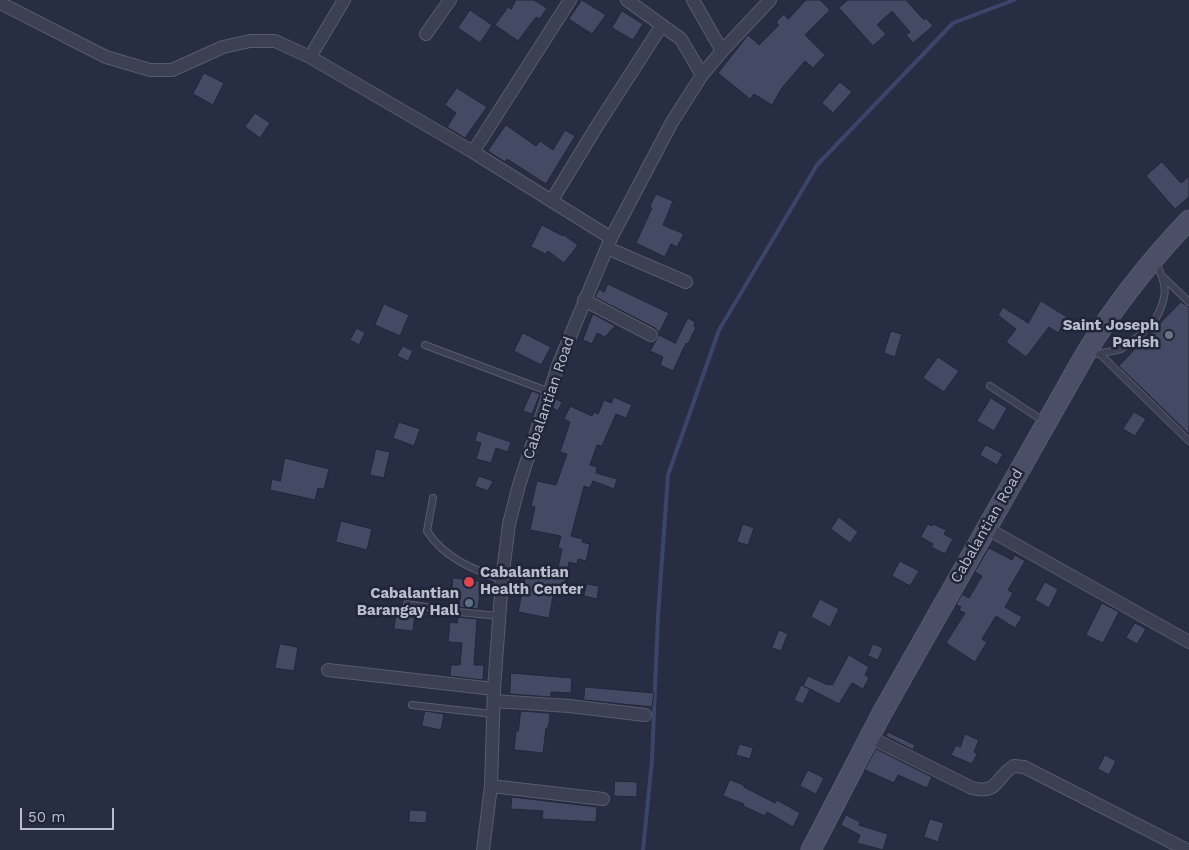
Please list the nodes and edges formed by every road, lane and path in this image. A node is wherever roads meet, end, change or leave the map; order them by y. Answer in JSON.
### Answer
{"nodes":[{"id":1,"x":344,"y":0,"type":"edge"},
{"id":2,"x":450,"y":0,"type":"edge"},
{"id":3,"x":570,"y":0,"type":"edge"},
{"id":4,"x":627,"y":0,"type":"edge"},
{"id":5,"x":770,"y":0,"type":"edge"},
{"id":6,"x":0,"y":3,"type":"edge"},
{"id":7,"x":698,"y":3,"type":"edge"},
{"id":8,"x":662,"y":25,"type":"junction"},
{"id":9,"x":426,"y":34,"type":"dead end"},
{"id":10,"x":722,"y":50,"type":"junction"},
{"id":11,"x":310,"y":57,"type":"junction"},
{"id":12,"x":702,"y":75,"type":"junction"},
{"id":13,"x":473,"y":152,"type":"junction"},
{"id":14,"x":552,"y":200,"type":"junction"},
{"id":15,"x":1189,"y":220,"type":"edge"},
{"id":16,"x":609,"y":243,"type":"junction"},
{"id":17,"x":1154,"y":258,"type":"junction"},
{"id":18,"x":1164,"y":278,"type":"junction"},
{"id":19,"x":686,"y":282,"type":"dead end"},
{"id":20,"x":584,"y":300,"type":"junction"},
{"id":21,"x":1189,"y":302,"type":"edge"},
{"id":22,"x":1155,"y":320,"type":"dead end"},
{"id":23,"x":1144,"y":333,"type":"dead end"},
{"id":24,"x":651,"y":335,"type":"dead end"},
{"id":25,"x":425,"y":345,"type":"dead end"},
{"id":26,"x":1093,"y":353,"type":"junction"},
{"id":27,"x":990,"y":386,"type":"dead end"},
{"id":28,"x":550,"y":392,"type":"junction"},
{"id":29,"x":1046,"y":423,"type":"junction"},
{"id":30,"x":1189,"y":441,"type":"edge"},
{"id":31,"x":433,"y":498,"type":"dead end"},
{"id":32,"x":986,"y":528,"type":"junction"},
{"id":33,"x":502,"y":580,"type":"junction"},
{"id":34,"x":408,"y":604,"type":"dead end"},
{"id":35,"x":499,"y":616,"type":"junction"},
{"id":36,"x":1189,"y":642,"type":"edge"},
{"id":37,"x":328,"y":670,"type":"dead end"},
{"id":38,"x":494,"y":695,"type":"junction"},
{"id":39,"x":412,"y":705,"type":"dead end"},
{"id":40,"x":494,"y":714,"type":"junction"},
{"id":41,"x":645,"y":715,"type":"dead end"},
{"id":42,"x":869,"y":737,"type":"junction"},
{"id":43,"x":491,"y":786,"type":"junction"},
{"id":44,"x":604,"y":799,"type":"dead end"},
{"id":45,"x":483,"y":850,"type":"edge"},
{"id":46,"x":811,"y":850,"type":"edge"},
{"id":47,"x":1187,"y":850,"type":"edge"}],
"edges":[{"from":1,"to":11,"type":"street"},
{"from":2,"to":9,"type":"street"},
{"from":3,"to":13,"type":"street"},
{"from":4,"to":8,"type":"street"},
{"from":5,"to":10,"type":"street","name":"Cabalantian Road"},
{"from":6,"to":11,"type":"street"},
{"from":7,"to":10,"type":"street"},
{"from":8,"to":12,"type":"street"},
{"from":8,"to":14,"type":"street"},
{"from":10,"to":12,"type":"street","name":"Cabalantian Road"},
{"from":11,"to":13,"type":"street"},
{"from":12,"to":16,"type":"street","name":"Cabalantian Road"},
{"from":13,"to":14,"type":"street"},
{"from":14,"to":16,"type":"street"},
{"from":15,"to":17,"type":"street","name":"Cabalantian Road"},
{"from":16,"to":19,"type":"street"},
{"from":16,"to":20,"type":"street","name":"Cabalantian Road"},
{"from":17,"to":18,"type":"lane"},
{"from":17,"to":26,"type":"street","name":"Cabalantian Road"},
{"from":18,"to":21,"type":"lane"},
{"from":18,"to":22,"type":"lane"},
{"from":20,"to":24,"type":"street"},
{"from":20,"to":28,"type":"street","name":"Cabalantian Road"},
{"from":23,"to":26,"type":"lane"},
{"from":25,"to":28,"type":"lane"},
{"from":26,"to":29,"type":"street","name":"Cabalantian Road"},
{"from":26,"to":30,"type":"lane"},
{"from":27,"to":29,"type":"lane"},
{"from":28,"to":33,"type":"street","name":"Cabalantian Road"},
{"from":29,"to":32,"type":"street","name":"Cabalantian Road"},
{"from":31,"to":33,"type":"lane"},
{"from":32,"to":36,"type":"street"},
{"from":32,"to":42,"type":"street","name":"Cabalantian Road"},
{"from":33,"to":35,"type":"street","name":"Cabalantian Road"},
{"from":34,"to":35,"type":"lane"},
{"from":35,"to":38,"type":"street","name":"Cabalantian Road"},
{"from":37,"to":38,"type":"street"},
{"from":38,"to":40,"type":"street","name":"Cabalantian Road"},
{"from":38,"to":41,"type":"street"},
{"from":39,"to":40,"type":"lane"},
{"from":40,"to":43,"type":"street","name":"Cabalantian Road"},
{"from":42,"to":46,"type":"street","name":"Cabalantian Road"},
{"from":42,"to":47,"type":"street"},
{"from":43,"to":44,"type":"street"},
{"from":43,"to":45,"type":"street","name":"Cabalantian Road"}]}
